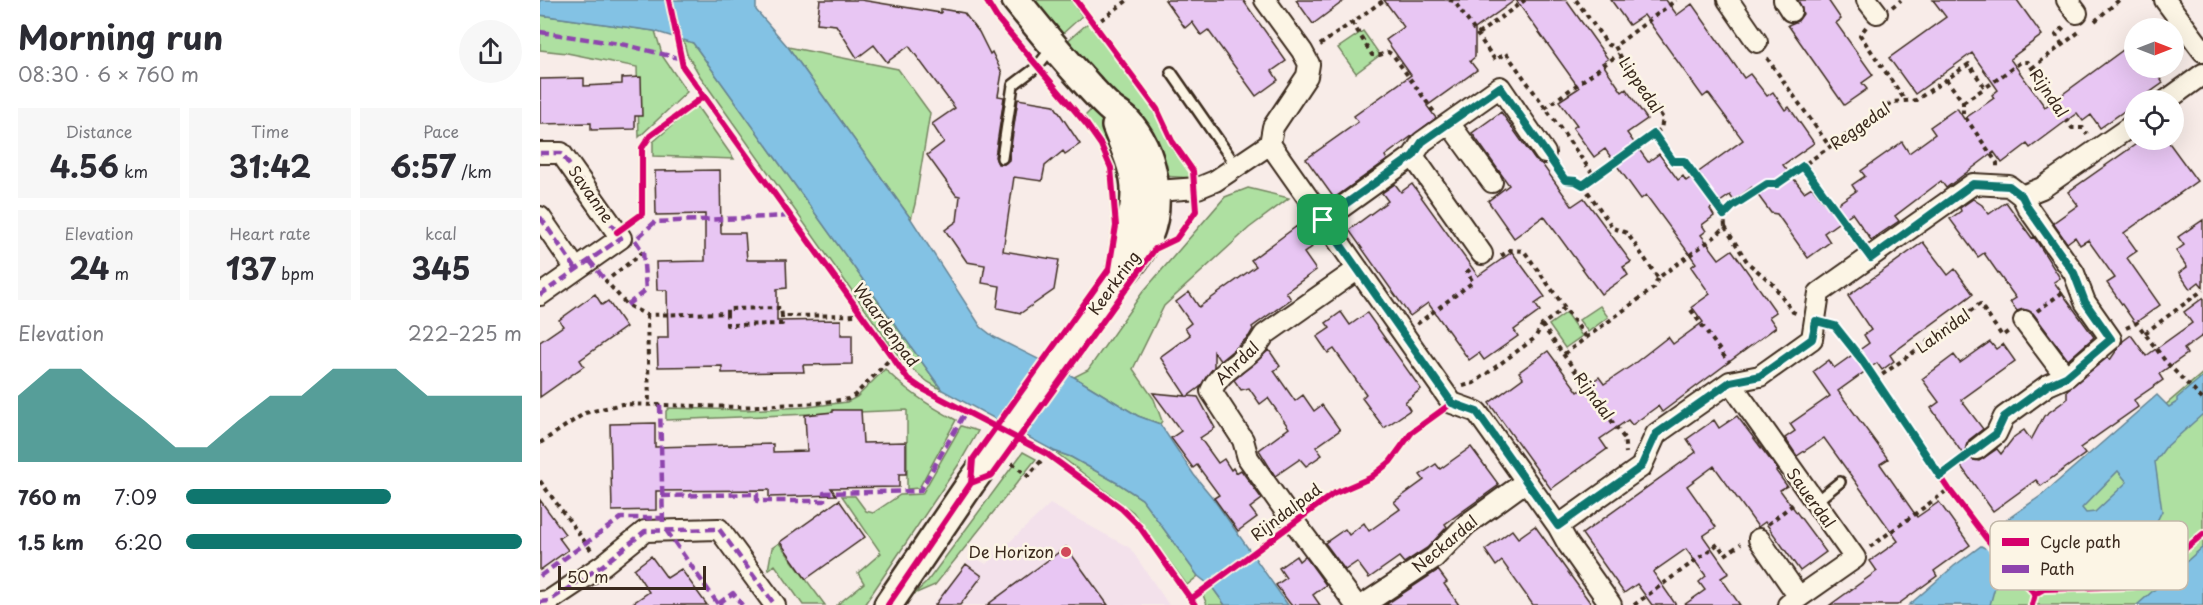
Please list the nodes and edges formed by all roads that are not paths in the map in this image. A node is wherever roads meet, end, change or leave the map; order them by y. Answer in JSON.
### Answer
{"nodes":[{"id":1,"x":1016,"y":0,"type":"edge"},
{"id":2,"x":1265,"y":0,"type":"edge"},
{"id":3,"x":1728,"y":0,"type":"edge"},
{"id":4,"x":2166,"y":0,"type":"edge"},
{"id":5,"x":1757,"y":42,"type":"road end"},
{"id":6,"x":1053,"y":47,"type":"junction"},
{"id":7,"x":2203,"y":51,"type":"edge"},
{"id":8,"x":1171,"y":72,"type":"dead end"},
{"id":9,"x":2203,"y":74,"type":"edge"},
{"id":10,"x":2181,"y":90,"type":"edge"},
{"id":11,"x":1446,"y":125,"type":"junction"},
{"id":12,"x":2124,"y":132,"type":"edge"},
{"id":13,"x":1270,"y":144,"type":"junction"},
{"id":14,"x":540,"y":153,"type":"edge"},
{"id":15,"x":1545,"y":153,"type":"road end"},
{"id":16,"x":1413,"y":156,"type":"junction"},
{"id":17,"x":1002,"y":158,"type":"dead end"},
{"id":18,"x":1237,"y":167,"type":"junction"},
{"id":19,"x":1491,"y":183,"type":"dead end"},
{"id":20,"x":1145,"y":192,"type":"junction"},
{"id":21,"x":2022,"y":196,"type":"junction"},
{"id":22,"x":540,"y":217,"type":"edge"},
{"id":23,"x":1323,"y":220,"type":"junction"},
{"id":24,"x":1483,"y":256,"type":"road end"},
{"id":25,"x":576,"y":269,"type":"junction"},
{"id":26,"x":1358,"y":269,"type":"junction"},
{"id":27,"x":540,"y":296,"type":"edge"},
{"id":28,"x":2024,"y":321,"type":"dead end"},
{"id":29,"x":2066,"y":377,"type":"junction"},
{"id":30,"x":1735,"y":381,"type":"junction"},
{"id":31,"x":1977,"y":449,"type":"road end"},
{"id":32,"x":1525,"y":482,"type":"junction"},
{"id":33,"x":1840,"y":482,"type":"dead end"},
{"id":34,"x":1811,"y":498,"type":"junction"},
{"id":35,"x":1558,"y":526,"type":"junction"},
{"id":36,"x":1759,"y":539,"type":"road end"},
{"id":37,"x":1794,"y":601,"type":"edge"},
{"id":38,"x":547,"y":603,"type":"edge"},
{"id":39,"x":775,"y":605,"type":"edge"},
{"id":40,"x":888,"y":605,"type":"edge"},
{"id":41,"x":1356,"y":605,"type":"edge"},
{"id":42,"x":1363,"y":605,"type":"edge"},
{"id":43,"x":1611,"y":605,"type":"edge"}],
"edges":[{"from":1,"to":6,"type":"street","name":"Keerkring"},
{"from":2,"to":13,"type":"street"},
{"from":3,"to":5,"type":"street"},
{"from":4,"to":7,"type":"street"},
{"from":6,"to":17,"type":"lane"},
{"from":6,"to":20,"type":"street","name":"Keerkring"},
{"from":8,"to":18,"type":"lane"},
{"from":9,"to":10,"type":"street"},
{"from":11,"to":15,"type":"street"},
{"from":11,"to":16,"type":"street"},
{"from":11,"to":19,"type":"street"},
{"from":12,"to":21,"type":"street"},
{"from":13,"to":18,"type":"street"},
{"from":13,"to":23,"type":"street"},
{"from":14,"to":25,"type":"street","name":"Savanne"},
{"from":16,"to":23,"type":"street"},
{"from":16,"to":24,"type":"street"},
{"from":18,"to":20,"type":"street"},
{"from":20,"to":40,"type":"street","name":"Keerkring"},
{"from":21,"to":29,"type":"street"},
{"from":21,"to":30,"type":"street"},
{"from":22,"to":25,"type":"street"},
{"from":23,"to":26,"type":"street"},
{"from":25,"to":27,"type":"street","name":"Savanne"},
{"from":26,"to":32,"type":"street"},
{"from":26,"to":41,"type":"street","name":"Ahrdal"},
{"from":28,"to":29,"type":"street"},
{"from":29,"to":31,"type":"street"},
{"from":30,"to":34,"type":"street","name":"Sauerdal"},
{"from":30,"to":35,"type":"street"},
{"from":32,"to":35,"type":"street"},
{"from":32,"to":42,"type":"street","name":"Neckardal"},
{"from":33,"to":34,"type":"lane"},
{"from":34,"to":37,"type":"street","name":"Sauerdal"},
{"from":35,"to":43,"type":"street"},
{"from":36,"to":37,"type":"street"},
{"from":38,"to":39,"type":"street"}]}
